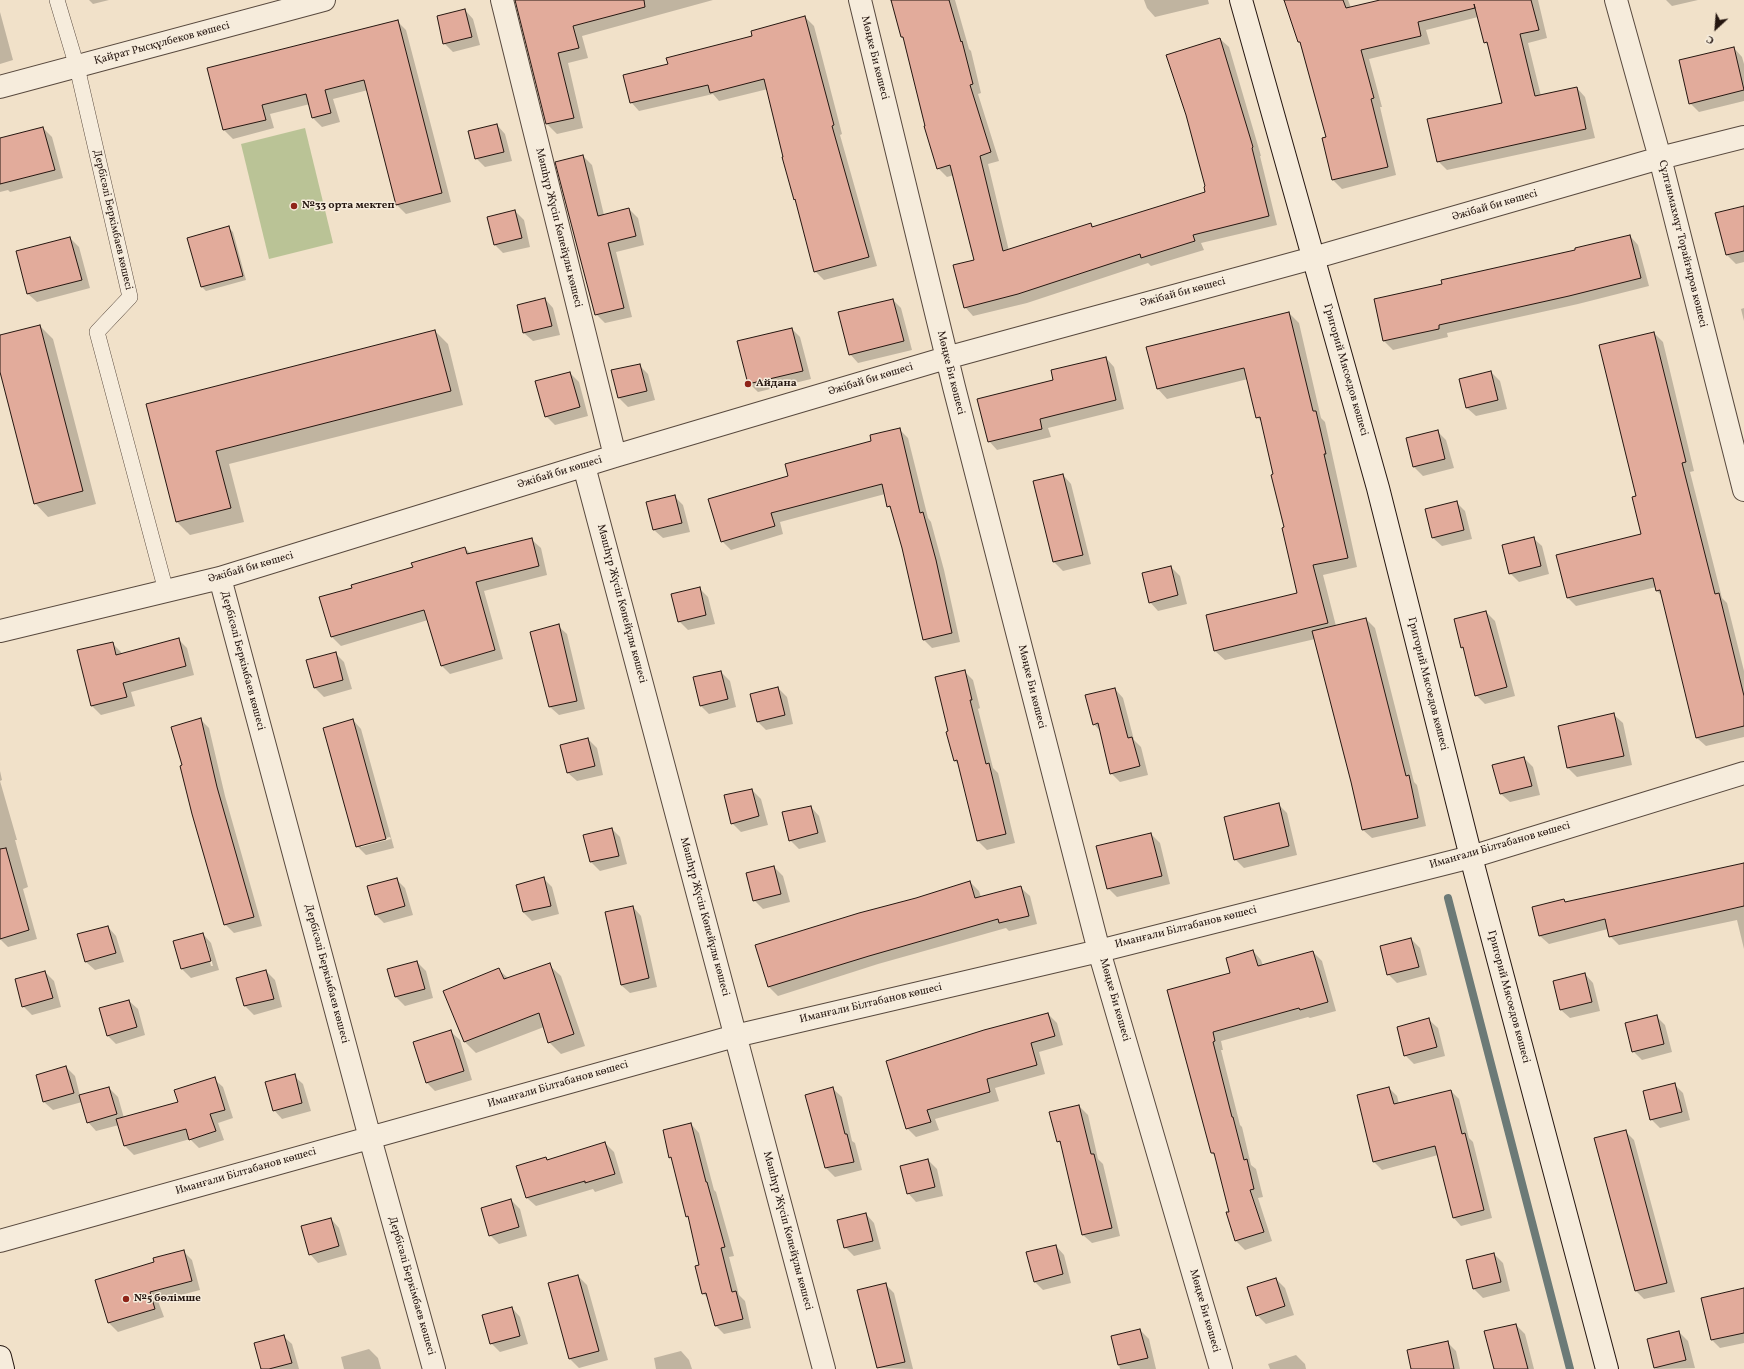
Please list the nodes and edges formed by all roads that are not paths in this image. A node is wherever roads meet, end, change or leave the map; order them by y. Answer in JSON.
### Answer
{"nodes":[{"id":1,"x":57,"y":0,"type":"edge"},
{"id":2,"x":324,"y":0,"type":"edge"},
{"id":3,"x":502,"y":0,"type":"edge"},
{"id":4,"x":860,"y":0,"type":"edge"},
{"id":5,"x":1241,"y":0,"type":"edge"},
{"id":6,"x":1616,"y":0,"type":"edge"},
{"id":7,"x":77,"y":67,"type":"junction"},
{"id":8,"x":0,"y":87,"type":"edge"},
{"id":9,"x":1744,"y":137,"type":"edge"},
{"id":10,"x":1660,"y":158,"type":"junction"},
{"id":11,"x":1313,"y":258,"type":"junction"},
{"id":12,"x":946,"y":358,"type":"junction"},
{"id":13,"x":615,"y":456,"type":"junction"},
{"id":14,"x":584,"y":466,"type":"junction"},
{"id":15,"x":1744,"y":490,"type":"edge"},
{"id":16,"x":220,"y":578,"type":"junction"},
{"id":17,"x":166,"y":591,"type":"junction"},
{"id":18,"x":0,"y":631,"type":"edge"},
{"id":19,"x":1744,"y":773,"type":"edge"},
{"id":20,"x":1470,"y":857,"type":"junction"},
{"id":21,"x":1099,"y":951,"type":"junction"},
{"id":22,"x":735,"y":1036,"type":"junction"},
{"id":23,"x":370,"y":1138,"type":"junction"},
{"id":24,"x":0,"y":1241,"type":"edge"},
{"id":25,"x":0,"y":1357,"type":"edge"},
{"id":26,"x":3,"y":1369,"type":"edge"},
{"id":27,"x":434,"y":1369,"type":"edge"},
{"id":28,"x":824,"y":1369,"type":"edge"},
{"id":29,"x":1221,"y":1369,"type":"edge"},
{"id":30,"x":1607,"y":1369,"type":"edge"}],
"edges":[{"from":1,"to":7,"type":"lane","name":"Дербісәлі Беркімбаев көшесі"},
{"from":2,"to":7,"type":"street","name":"Қайрат Рысқұлбеков көшесі"},
{"from":3,"to":13,"type":"street","name":"Мәшһүр Жүсіп Көпейұлы көшесі"},
{"from":4,"to":12,"type":"street","name":"Мөңке Би көшесі"},
{"from":5,"to":11,"type":"street","name":"Григорий Мясоедов көшесі"},
{"from":6,"to":10,"type":"street","name":"Сұлтанмахмұт Торайғыров көшесі"},
{"from":7,"to":8,"type":"street","name":"Қайрат Рысқұлбеков көшесі"},
{"from":7,"to":17,"type":"lane","name":"Дербісәлі Беркімбаев көшесі"},
{"from":9,"to":10,"type":"street","name":"Әжібай би көшесі"},
{"from":10,"to":11,"type":"street","name":"Әжібай би көшесі"},
{"from":10,"to":15,"type":"street","name":"Сұлтанмахмұт Торайғыров көшесі"},
{"from":11,"to":12,"type":"street","name":"Әжібай би көшесі"},
{"from":11,"to":20,"type":"street","name":"Григорий Мясоедов көшесі"},
{"from":12,"to":13,"type":"street","name":"Әжібай би көшесі"},
{"from":12,"to":21,"type":"street","name":"Мөңке Би көшесі"},
{"from":13,"to":14,"type":"street","name":"Әжібай би көшесі"},
{"from":14,"to":16,"type":"street","name":"Әжібай би көшесі"},
{"from":14,"to":22,"type":"street","name":"Мәшһүр Жүсіп Көпейұлы көшесі"},
{"from":16,"to":17,"type":"street","name":"Әжібай би көшесі"},
{"from":16,"to":23,"type":"street","name":"Дербісәлі Беркімбаев көшесі"},
{"from":17,"to":18,"type":"street","name":"Әжібай би көшесі"},
{"from":19,"to":20,"type":"street","name":"Иманғали Білтабанов көшесі"},
{"from":20,"to":21,"type":"street","name":"Иманғали Білтабанов көшесі"},
{"from":20,"to":30,"type":"street","name":"Григорий Мясоедов көшесі"},
{"from":21,"to":22,"type":"street","name":"Иманғали Білтабанов көшесі"},
{"from":21,"to":29,"type":"street","name":"Мөңке Би көшесі"},
{"from":22,"to":23,"type":"street","name":"Иманғали Білтабанов көшесі"},
{"from":22,"to":28,"type":"street","name":"Мәшһүр Жүсіп Көпейұлы көшесі"},
{"from":23,"to":24,"type":"street","name":"Иманғали Білтабанов көшесі"},
{"from":23,"to":27,"type":"street","name":"Дербісәлі Беркімбаев көшесі"},
{"from":25,"to":26,"type":"street"}]}
